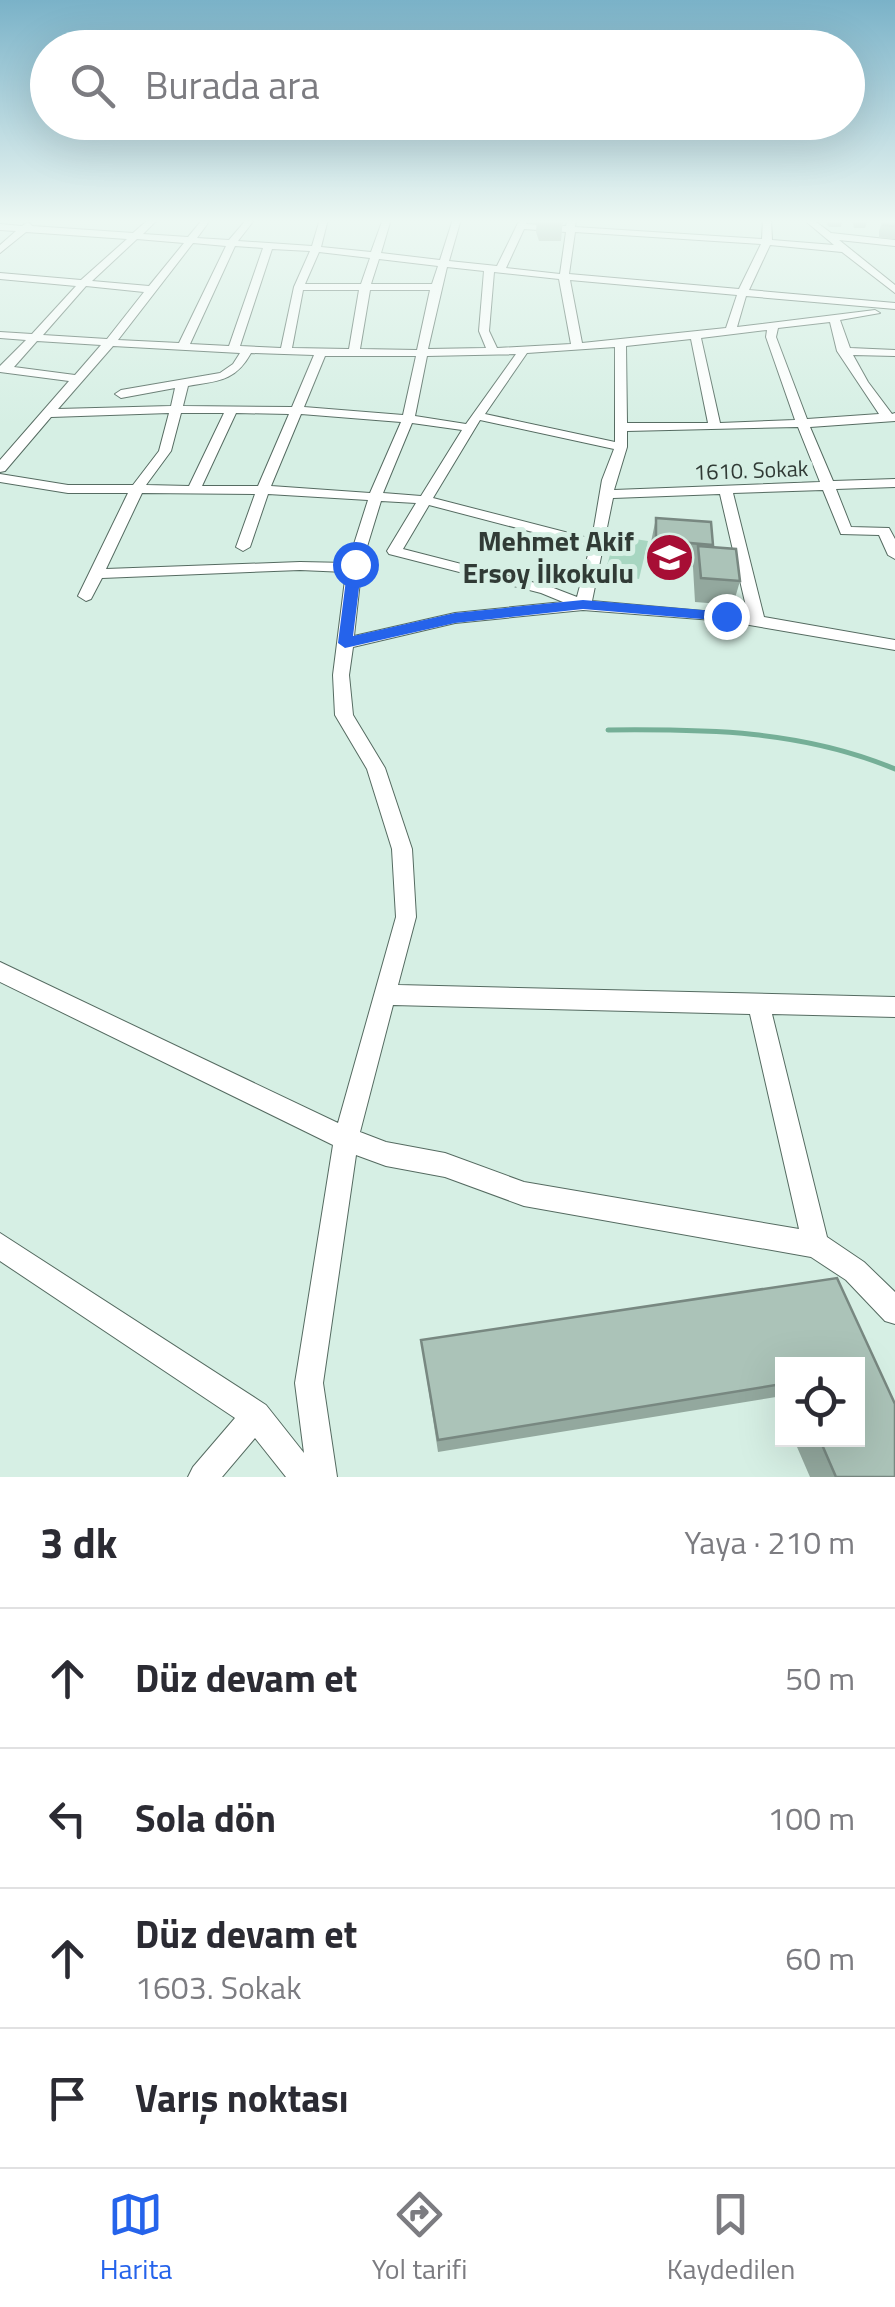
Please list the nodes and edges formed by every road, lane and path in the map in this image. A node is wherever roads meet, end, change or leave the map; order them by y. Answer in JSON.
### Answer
{"nodes":[{"id":1,"x":299,"y":287,"type":"edge"},
{"id":2,"x":365,"y":287,"type":"edge"},
{"id":3,"x":79,"y":288,"type":"edge"},
{"id":4,"x":140,"y":288,"type":"edge"},
{"id":5,"x":210,"y":288,"type":"edge"},
{"id":6,"x":257,"y":288,"type":"edge"},
{"id":7,"x":431,"y":288,"type":"edge"},
{"id":8,"x":436,"y":288,"type":"joint"},
{"id":9,"x":492,"y":288,"type":"edge"},
{"id":10,"x":566,"y":288,"type":"edge"},
{"id":11,"x":678,"y":288,"type":"edge"},
{"id":12,"x":745,"y":288,"type":"edge"},
{"id":13,"x":150,"y":289,"type":"joint"},
{"id":14,"x":742,"y":294,"type":"junction"},
{"id":15,"x":895,"y":309,"type":"edge"},
{"id":16,"x":834,"y":318,"type":"junction"},
{"id":17,"x":773,"y":324,"type":"junction"},
{"id":18,"x":731,"y":329,"type":"junction"},
{"id":19,"x":695,"y":333,"type":"junction"},
{"id":20,"x":0,"y":335,"type":"edge"},
{"id":21,"x":35,"y":338,"type":"junction"},
{"id":22,"x":110,"y":342,"type":"junction"},
{"id":23,"x":620,"y":342,"type":"junction"},
{"id":24,"x":182,"y":346,"type":"junction"},
{"id":25,"x":577,"y":346,"type":"junction"},
{"id":26,"x":241,"y":348,"type":"junction"},
{"id":27,"x":286,"y":349,"type":"junction"},
{"id":28,"x":322,"y":350,"type":"junction"},
{"id":29,"x":524,"y":350,"type":"junction"},
{"id":30,"x":354,"y":351,"type":"junction"},
{"id":31,"x":492,"y":351,"type":"junction"},
{"id":32,"x":843,"y":351,"type":"junction"},
{"id":33,"x":426,"y":352,"type":"junction"},
{"id":34,"x":895,"y":353,"type":"edge"},
{"id":35,"x":2,"y":369,"type":"edge"},
{"id":36,"x":77,"y":379,"type":"junction"},
{"id":37,"x":182,"y":385,"type":"junction"},
{"id":38,"x":121,"y":394,"type":"dead end"},
{"id":39,"x":232,"y":409,"type":"junction"},
{"id":40,"x":296,"y":409,"type":"junction"},
{"id":41,"x":177,"y":410,"type":"junction"},
{"id":42,"x":48,"y":413,"type":"junction"},
{"id":43,"x":410,"y":416,"type":"junction"},
{"id":44,"x":892,"y":417,"type":"edge"},
{"id":45,"x":473,"y":422,"type":"junction"},
{"id":46,"x":805,"y":424,"type":"junction"},
{"id":47,"x":621,"y":427,"type":"junction"},
{"id":48,"x":715,"y":427,"type":"junction"},
{"id":49,"x":621,"y":447,"type":"junction"},
{"id":50,"x":0,"y":468,"type":"edge"},
{"id":51,"x":0,"y":478,"type":"edge"},
{"id":52,"x":895,"y":484,"type":"edge"},
{"id":53,"x":826,"y":487,"type":"junction"},
{"id":54,"x":137,"y":489,"type":"junction"},
{"id":55,"x":194,"y":489,"type":"junction"},
{"id":56,"x":263,"y":490,"type":"junction"},
{"id":57,"x":726,"y":490,"type":"junction"},
{"id":58,"x":376,"y":494,"type":"junction"},
{"id":59,"x":608,"y":494,"type":"junction"},
{"id":60,"x":426,"y":500,"type":"junction"},
{"id":61,"x":598,"y":545,"type":"junction"},
{"id":62,"x":243,"y":547,"type":"dead end"},
{"id":63,"x":895,"y":555,"type":"edge"},
{"id":64,"x":355,"y":568,"type":"junction"},
{"id":65,"x":95,"y":574,"type":"junction"},
{"id":66,"x":86,"y":596,"type":"dead end"},
{"id":67,"x":583,"y":604,"type":"junction"},
{"id":68,"x":757,"y":621,"type":"junction"},
{"id":69,"x":345,"y":643,"type":"junction"},
{"id":70,"x":895,"y":646,"type":"edge"},
{"id":71,"x":0,"y":972,"type":"edge"},
{"id":72,"x":384,"y":995,"type":"junction"},
{"id":73,"x":758,"y":1003,"type":"junction"},
{"id":74,"x":895,"y":1007,"type":"edge"},
{"id":75,"x":346,"y":1139,"type":"junction"},
{"id":76,"x":0,"y":1246,"type":"edge"},
{"id":77,"x":816,"y":1246,"type":"junction"},
{"id":78,"x":895,"y":1311,"type":"edge"},
{"id":79,"x":256,"y":1415,"type":"junction"},
{"id":80,"x":203,"y":1477,"type":"edge"},
{"id":81,"x":304,"y":1477,"type":"edge"},
{"id":82,"x":322,"y":1477,"type":"edge"}],
"edges":[{"from":1,"to":27,"type":"street"},
{"from":2,"to":30,"type":"street"},
{"from":3,"to":21,"type":"street"},
{"from":4,"to":13,"type":"street"},
{"from":5,"to":24,"type":"street"},
{"from":6,"to":26,"type":"street"},
{"from":7,"to":8,"type":"street"},
{"from":8,"to":33,"type":"street"},
{"from":9,"to":31,"type":"street"},
{"from":10,"to":25,"type":"street"},
{"from":11,"to":14,"type":"street"},
{"from":12,"to":14,"type":"street"},
{"from":13,"to":22,"type":"street"},
{"from":14,"to":15,"type":"street"},
{"from":14,"to":18,"type":"street"},
{"from":15,"to":16,"type":"street"},
{"from":16,"to":17,"type":"street"},
{"from":16,"to":32,"type":"street"},
{"from":17,"to":18,"type":"street"},
{"from":17,"to":46,"type":"street"},
{"from":18,"to":19,"type":"street"},
{"from":19,"to":23,"type":"street"},
{"from":19,"to":48,"type":"street"},
{"from":20,"to":21,"type":"street"},
{"from":21,"to":22,"type":"street"},
{"from":21,"to":35,"type":"street"},
{"from":22,"to":24,"type":"street"},
{"from":22,"to":36,"type":"street"},
{"from":23,"to":25,"type":"street"},
{"from":23,"to":47,"type":"street"},
{"from":24,"to":26,"type":"street"},
{"from":25,"to":29,"type":"street"},
{"from":26,"to":27,"type":"street"},
{"from":26,"to":37,"type":"street"},
{"from":27,"to":28,"type":"street"},
{"from":28,"to":30,"type":"street"},
{"from":28,"to":40,"type":"street"},
{"from":29,"to":31,"type":"street"},
{"from":29,"to":45,"type":"street"},
{"from":30,"to":33,"type":"street"},
{"from":31,"to":33,"type":"street"},
{"from":32,"to":34,"type":"street"},
{"from":32,"to":44,"type":"street"},
{"from":33,"to":43,"type":"street"},
{"from":35,"to":36,"type":"street"},
{"from":36,"to":42,"type":"street"},
{"from":37,"to":38,"type":"street"},
{"from":37,"to":41,"type":"street"},
{"from":39,"to":40,"type":"street"},
{"from":39,"to":41,"type":"street"},
{"from":39,"to":55,"type":"street"},
{"from":40,"to":43,"type":"street"},
{"from":40,"to":56,"type":"street"},
{"from":41,"to":42,"type":"street"},
{"from":41,"to":54,"type":"street"},
{"from":42,"to":50,"type":"street"},
{"from":43,"to":45,"type":"street"},
{"from":43,"to":58,"type":"street"},
{"from":44,"to":46,"type":"street"},
{"from":45,"to":49,"type":"street"},
{"from":45,"to":60,"type":"street"},
{"from":46,"to":48,"type":"street"},
{"from":46,"to":53,"type":"street"},
{"from":47,"to":48,"type":"street"},
{"from":47,"to":49,"type":"street"},
{"from":49,"to":59,"type":"street"},
{"from":51,"to":54,"type":"street"},
{"from":52,"to":53,"type":"street","name":"1610. Sokak"},
{"from":53,"to":57,"type":"street","name":"1610. Sokak"},
{"from":53,"to":63,"type":"street"},
{"from":54,"to":55,"type":"street"},
{"from":54,"to":65,"type":"street"},
{"from":55,"to":56,"type":"street"},
{"from":56,"to":58,"type":"street"},
{"from":56,"to":62,"type":"street"},
{"from":57,"to":59,"type":"street","name":"1610. Sokak"},
{"from":57,"to":68,"type":"street"},
{"from":58,"to":60,"type":"street"},
{"from":58,"to":64,"type":"street"},
{"from":59,"to":61,"type":"street"},
{"from":60,"to":61,"type":"street"},
{"from":60,"to":67,"type":"street"},
{"from":61,"to":67,"type":"street"},
{"from":64,"to":65,"type":"street"},
{"from":64,"to":69,"type":"street"},
{"from":65,"to":66,"type":"street"},
{"from":67,"to":68,"type":"street"},
{"from":67,"to":69,"type":"street"},
{"from":68,"to":70,"type":"street"},
{"from":69,"to":72,"type":"street"},
{"from":71,"to":75,"type":"street"},
{"from":72,"to":73,"type":"street"},
{"from":72,"to":75,"type":"street"},
{"from":73,"to":74,"type":"street"},
{"from":73,"to":77,"type":"street"},
{"from":75,"to":77,"type":"street"},
{"from":75,"to":82,"type":"street"},
{"from":76,"to":79,"type":"street"},
{"from":77,"to":78,"type":"street"},
{"from":79,"to":80,"type":"street"},
{"from":79,"to":81,"type":"street"}]}
